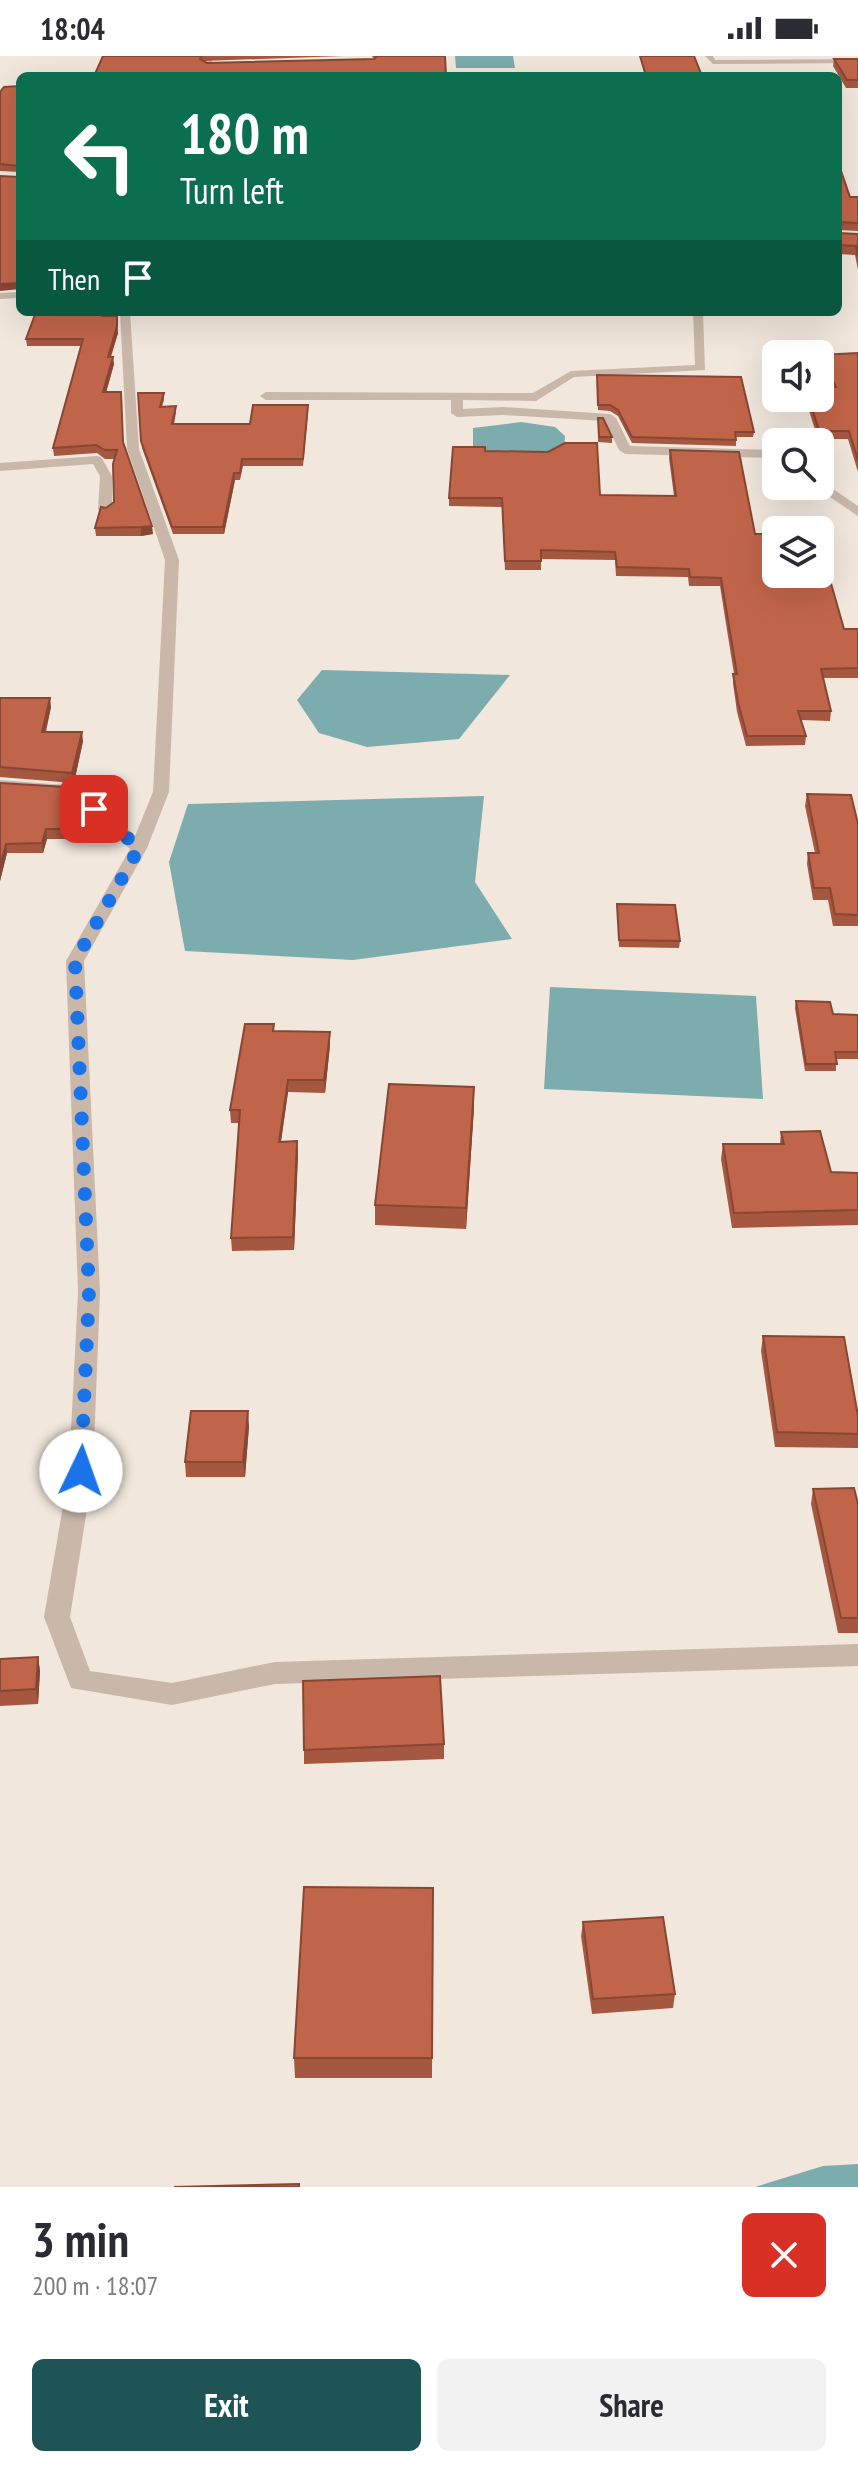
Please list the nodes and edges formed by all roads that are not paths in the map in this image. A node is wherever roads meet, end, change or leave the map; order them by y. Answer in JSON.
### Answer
{"nodes":[{"id":1,"x":709,"y":56,"type":"edge"},
{"id":2,"x":209,"y":60,"type":"edge"},
{"id":3,"x":858,"y":61,"type":"edge"},
{"id":4,"x":219,"y":64,"type":"edge"},
{"id":5,"x":125,"y":316,"type":"edge"},
{"id":6,"x":698,"y":316,"type":"edge"},
{"id":7,"x":266,"y":396,"type":"dead end"},
{"id":8,"x":457,"y":397,"type":"junction"},
{"id":9,"x":762,"y":454,"type":"edge"},
{"id":10,"x":0,"y":467,"type":"edge"},
{"id":11,"x":834,"y":494,"type":"edge"},
{"id":12,"x":105,"y":510,"type":"edge"},
{"id":13,"x":858,"y":512,"type":"edge"},
{"id":14,"x":0,"y":785,"type":"edge"},
{"id":15,"x":139,"y":848,"type":"junction"},
{"id":16,"x":858,"y":1655,"type":"edge"}],
"edges":[{"from":1,"to":3,"type":"street"},
{"from":2,"to":4,"type":"street"},
{"from":5,"to":15,"type":"street"},
{"from":6,"to":8,"type":"street"},
{"from":7,"to":8,"type":"street"},
{"from":8,"to":9,"type":"street"},
{"from":10,"to":12,"type":"street"},
{"from":11,"to":13,"type":"street"},
{"from":14,"to":15,"type":"street"},
{"from":15,"to":16,"type":"street"}]}
